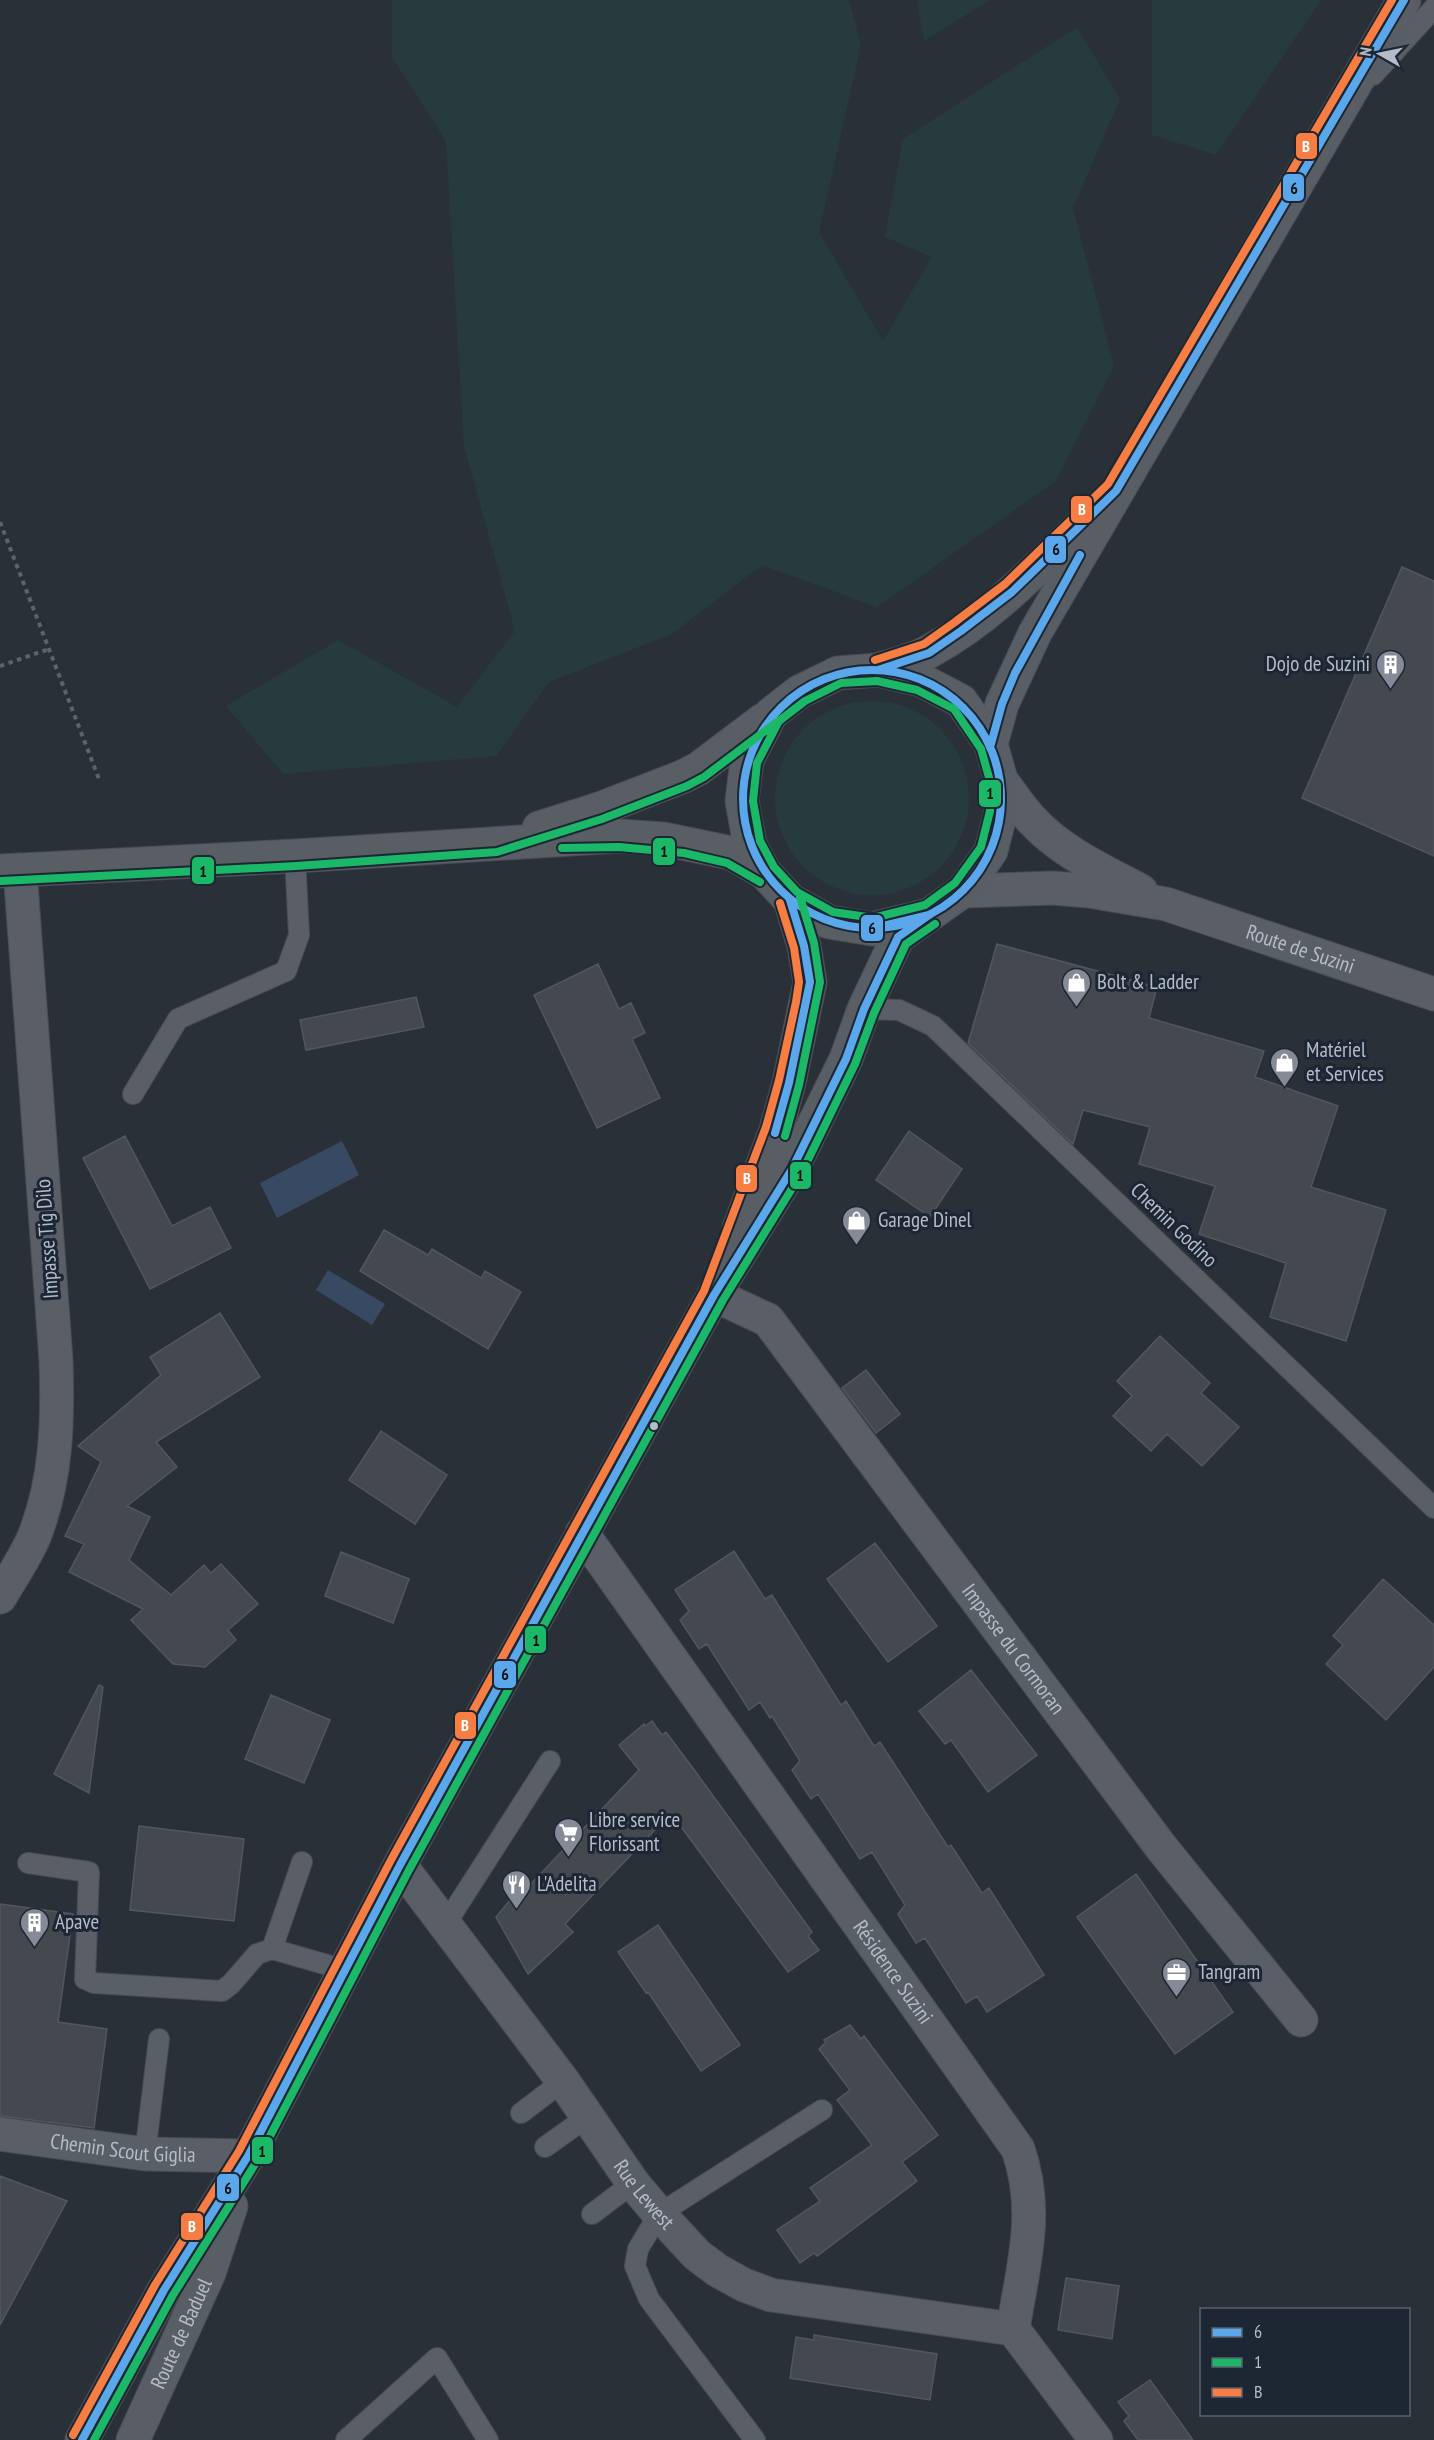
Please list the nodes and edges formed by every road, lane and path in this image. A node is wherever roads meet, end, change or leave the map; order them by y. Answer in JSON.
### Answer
{"nodes":[{"id":1,"x":1404,"y":0,"type":"edge"},
{"id":2,"x":1434,"y":8,"type":"edge"},
{"id":3,"x":1341,"y":111,"type":"junction"},
{"id":4,"x":1116,"y":491,"type":"junction"},
{"id":5,"x":0,"y":522,"type":"edge"},
{"id":6,"x":49,"y":649,"type":"junction"},
{"id":7,"x":0,"y":666,"type":"edge"},
{"id":8,"x":878,"y":669,"type":"junction"},
{"id":9,"x":771,"y":714,"type":"junction"},
{"id":10,"x":991,"y":744,"type":"junction"},
{"id":11,"x":99,"y":779,"type":"dead end"},
{"id":12,"x":1001,"y":780,"type":"junction"},
{"id":13,"x":495,"y":842,"type":"junction"},
{"id":14,"x":295,"y":856,"type":"junction"},
{"id":15,"x":10,"y":871,"type":"edge"},
{"id":16,"x":765,"y":873,"type":"junction"},
{"id":17,"x":963,"y":891,"type":"junction"},
{"id":18,"x":789,"y":900,"type":"junction"},
{"id":19,"x":1166,"y":904,"type":"junction"},
{"id":20,"x":929,"y":915,"type":"junction"},
{"id":21,"x":1434,"y":994,"type":"edge"},
{"id":22,"x":864,"y":1008,"type":"junction"},
{"id":23,"x":133,"y":1094,"type":"dead end"},
{"id":24,"x":714,"y":1295,"type":"junction"},
{"id":25,"x":1434,"y":1508,"type":"edge"},
{"id":26,"x":582,"y":1533,"type":"junction"},
{"id":27,"x":0,"y":1598,"type":"edge"},
{"id":28,"x":550,"y":1761,"type":"dead end"},
{"id":29,"x":302,"y":1862,"type":"dead end"},
{"id":30,"x":28,"y":1863,"type":"dead end"},
{"id":31,"x":400,"y":1865,"type":"junction"},
{"id":32,"x":446,"y":1925,"type":"junction"},
{"id":33,"x":272,"y":1949,"type":"junction"},
{"id":34,"x":345,"y":1970,"type":"junction"},
{"id":35,"x":1301,"y":2020,"type":"dead end"},
{"id":36,"x":159,"y":2039,"type":"dead end"},
{"id":37,"x":562,"y":2081,"type":"junction"},
{"id":38,"x":822,"y":2110,"type":"dead end"},
{"id":39,"x":521,"y":2113,"type":"dead end"},
{"id":40,"x":587,"y":2117,"type":"junction"},
{"id":41,"x":0,"y":2134,"type":"edge"},
{"id":42,"x":545,"y":2147,"type":"dead end"},
{"id":43,"x":145,"y":2154,"type":"junction"},
{"id":44,"x":248,"y":2156,"type":"junction"},
{"id":45,"x":633,"y":2183,"type":"junction"},
{"id":46,"x":592,"y":2214,"type":"dead end"},
{"id":47,"x":659,"y":2214,"type":"junction"},
{"id":48,"x":1013,"y":2329,"type":"junction"},
{"id":49,"x":750,"y":2433,"type":"edge"},
{"id":50,"x":82,"y":2440,"type":"edge"},
{"id":51,"x":133,"y":2440,"type":"edge"},
{"id":52,"x":346,"y":2440,"type":"edge"},
{"id":53,"x":488,"y":2440,"type":"edge"},
{"id":54,"x":1096,"y":2440,"type":"edge"}],
"edges":[{"from":1,"to":3,"type":"main road"},
{"from":2,"to":3,"type":"lane"},
{"from":3,"to":4,"type":"main road"},
{"from":4,"to":8,"type":"main road"},
{"from":4,"to":10,"type":"main road"},
{"from":5,"to":6,"type":"path"},
{"from":6,"to":7,"type":"path"},
{"from":6,"to":11,"type":"path"},
{"from":8,"to":9,"type":"main road"},
{"from":8,"to":10,"type":"main road"},
{"from":9,"to":13,"type":"main road"},
{"from":9,"to":16,"type":"main road"},
{"from":10,"to":12,"type":"main road","name":"Route de Baduel"},
{"from":12,"to":17,"type":"main road","name":"Route de Baduel"},
{"from":12,"to":19,"type":"street","name":"Route de Suzini"},
{"from":13,"to":14,"type":"main road"},
{"from":13,"to":16,"type":"main road"},
{"from":14,"to":15,"type":"main road"},
{"from":14,"to":23,"type":"lane"},
{"from":15,"to":27,"type":"street","name":"Impasse Tig Dilo"},
{"from":16,"to":18,"type":"main road"},
{"from":17,"to":19,"type":"street","name":"Route de Suzini"},
{"from":17,"to":20,"type":"main road","name":"Route de Baduel"},
{"from":18,"to":20,"type":"main road"},
{"from":18,"to":24,"type":"main road","name":"Route de Baduel"},
{"from":19,"to":21,"type":"street","name":"Route de Suzini"},
{"from":20,"to":22,"type":"main road","name":"Route de Baduel"},
{"from":22,"to":24,"type":"main road","name":"Route de Baduel"},
{"from":22,"to":25,"type":"lane","name":"Chemin Godino"},
{"from":24,"to":26,"type":"main road","name":"Route de Baduel"},
{"from":24,"to":35,"type":"street","name":"Impasse du Cormoran"},
{"from":26,"to":31,"type":"main road","name":"Route de Baduel"},
{"from":26,"to":48,"type":"street","name":"Résidence Suzini"},
{"from":28,"to":32,"type":"lane"},
{"from":29,"to":33,"type":"lane"},
{"from":30,"to":33,"type":"lane"},
{"from":31,"to":32,"type":"street","name":"Rue Lewest"},
{"from":31,"to":34,"type":"main road","name":"Route de Baduel"},
{"from":32,"to":37,"type":"street","name":"Rue Lewest"},
{"from":33,"to":34,"type":"lane"},
{"from":34,"to":44,"type":"main road","name":"Route de Baduel"},
{"from":36,"to":43,"type":"lane"},
{"from":37,"to":39,"type":"lane"},
{"from":37,"to":40,"type":"street","name":"Rue Lewest"},
{"from":38,"to":47,"type":"lane"},
{"from":40,"to":42,"type":"lane"},
{"from":40,"to":45,"type":"street","name":"Rue Lewest"},
{"from":41,"to":43,"type":"street","name":"Chemin Scout Giglia"},
{"from":43,"to":44,"type":"street","name":"Chemin Scout Giglia"},
{"from":44,"to":50,"type":"main road","name":"Route de Baduel"},
{"from":44,"to":51,"type":"main road","name":"Route de Baduel"},
{"from":45,"to":46,"type":"lane"},
{"from":45,"to":47,"type":"street","name":"Rue Lewest"},
{"from":47,"to":48,"type":"street","name":"Rue Lewest"},
{"from":47,"to":49,"type":"lane"},
{"from":48,"to":54,"type":"street"},
{"from":52,"to":53,"type":"lane"}]}
